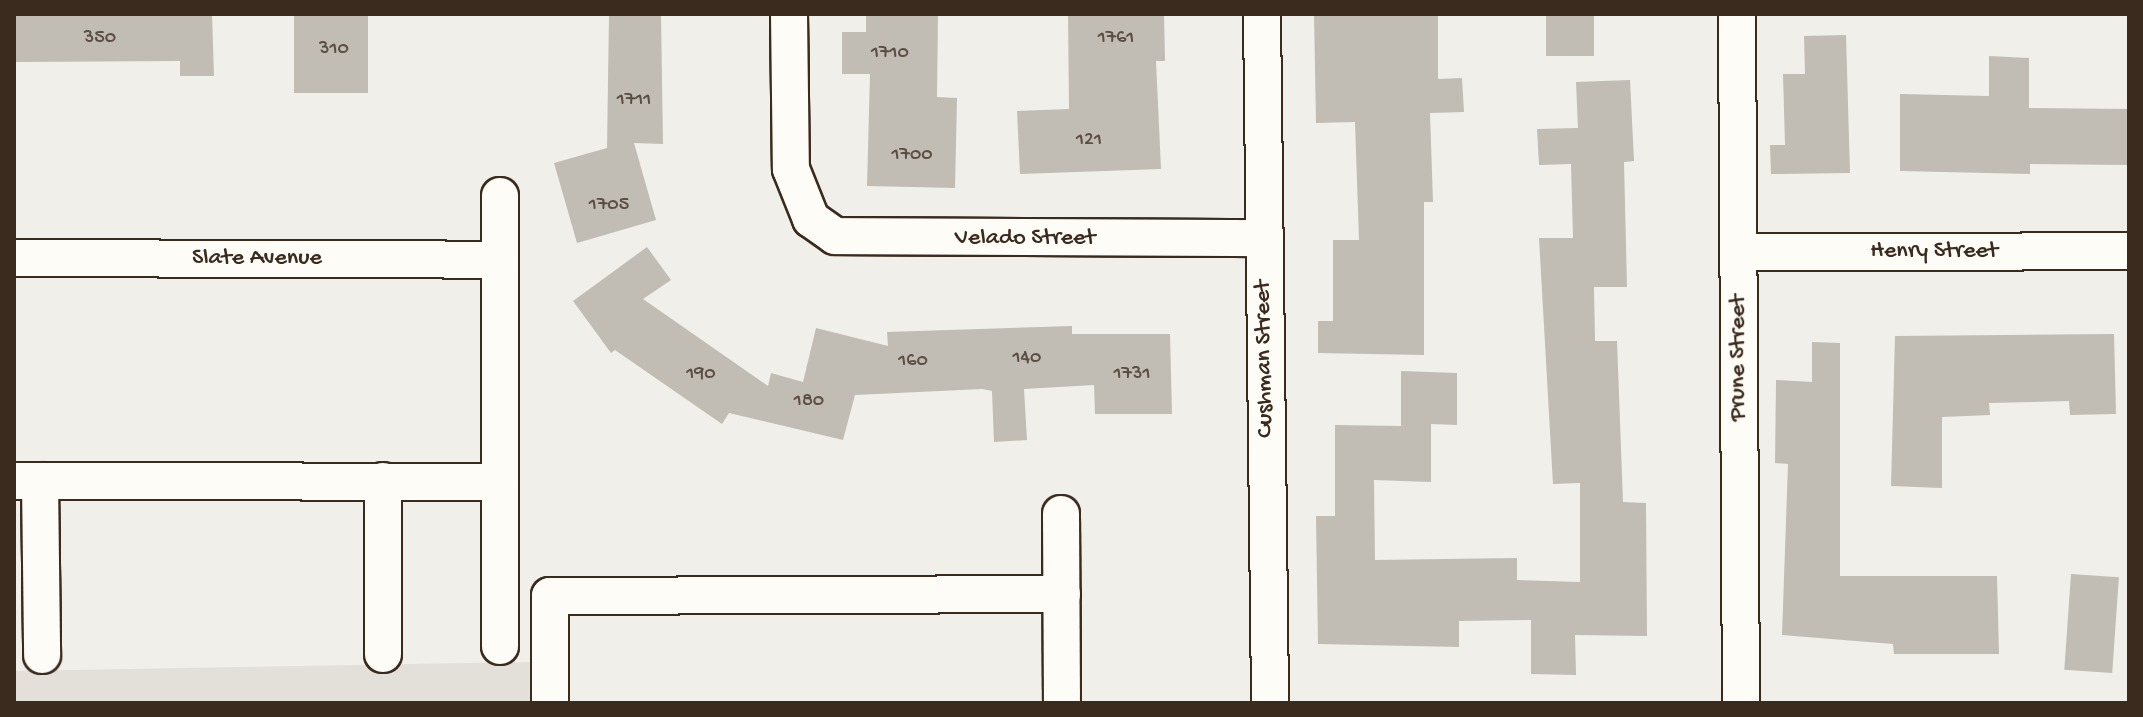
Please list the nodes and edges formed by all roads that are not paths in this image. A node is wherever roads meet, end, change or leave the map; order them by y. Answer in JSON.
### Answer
{"nodes":[{"id":1,"x":789,"y":14,"type":"edge"},
{"id":2,"x":1262,"y":14,"type":"edge"},
{"id":3,"x":1737,"y":14,"type":"edge"},
{"id":4,"x":500,"y":196,"type":"dead end"},
{"id":5,"x":1264,"y":238,"type":"junction"},
{"id":6,"x":2129,"y":251,"type":"edge"},
{"id":7,"x":1739,"y":252,"type":"junction"},
{"id":8,"x":14,"y":258,"type":"edge"},
{"id":9,"x":500,"y":260,"type":"junction"},
{"id":10,"x":27,"y":481,"type":"edge"},
{"id":11,"x":383,"y":481,"type":"junction"},
{"id":12,"x":500,"y":482,"type":"junction"},
{"id":13,"x":1061,"y":514,"type":"dead end"},
{"id":14,"x":1062,"y":594,"type":"junction"},
{"id":15,"x":500,"y":646,"type":"dead end"},
{"id":16,"x":383,"y":654,"type":"dead end"},
{"id":17,"x":42,"y":655,"type":"dead end"},
{"id":18,"x":550,"y":703,"type":"edge"},
{"id":19,"x":1062,"y":703,"type":"edge"},
{"id":20,"x":1270,"y":703,"type":"edge"},
{"id":21,"x":1741,"y":703,"type":"edge"}],
"edges":[{"from":1,"to":5,"type":"street","name":"Velado Street"},
{"from":2,"to":5,"type":"street","name":"Cushman Street"},
{"from":3,"to":7,"type":"street","name":"Prune Street"},
{"from":4,"to":9,"type":"street"},
{"from":5,"to":20,"type":"street","name":"Cushman Street"},
{"from":6,"to":7,"type":"street","name":"Henry Street"},
{"from":7,"to":21,"type":"street","name":"Prune Street"},
{"from":8,"to":9,"type":"street","name":"Slate Avenue"},
{"from":9,"to":12,"type":"street"},
{"from":10,"to":11,"type":"street"},
{"from":10,"to":17,"type":"street"},
{"from":11,"to":12,"type":"street"},
{"from":11,"to":16,"type":"street"},
{"from":12,"to":15,"type":"street"},
{"from":13,"to":14,"type":"street"},
{"from":14,"to":18,"type":"street"},
{"from":14,"to":19,"type":"street"}]}
